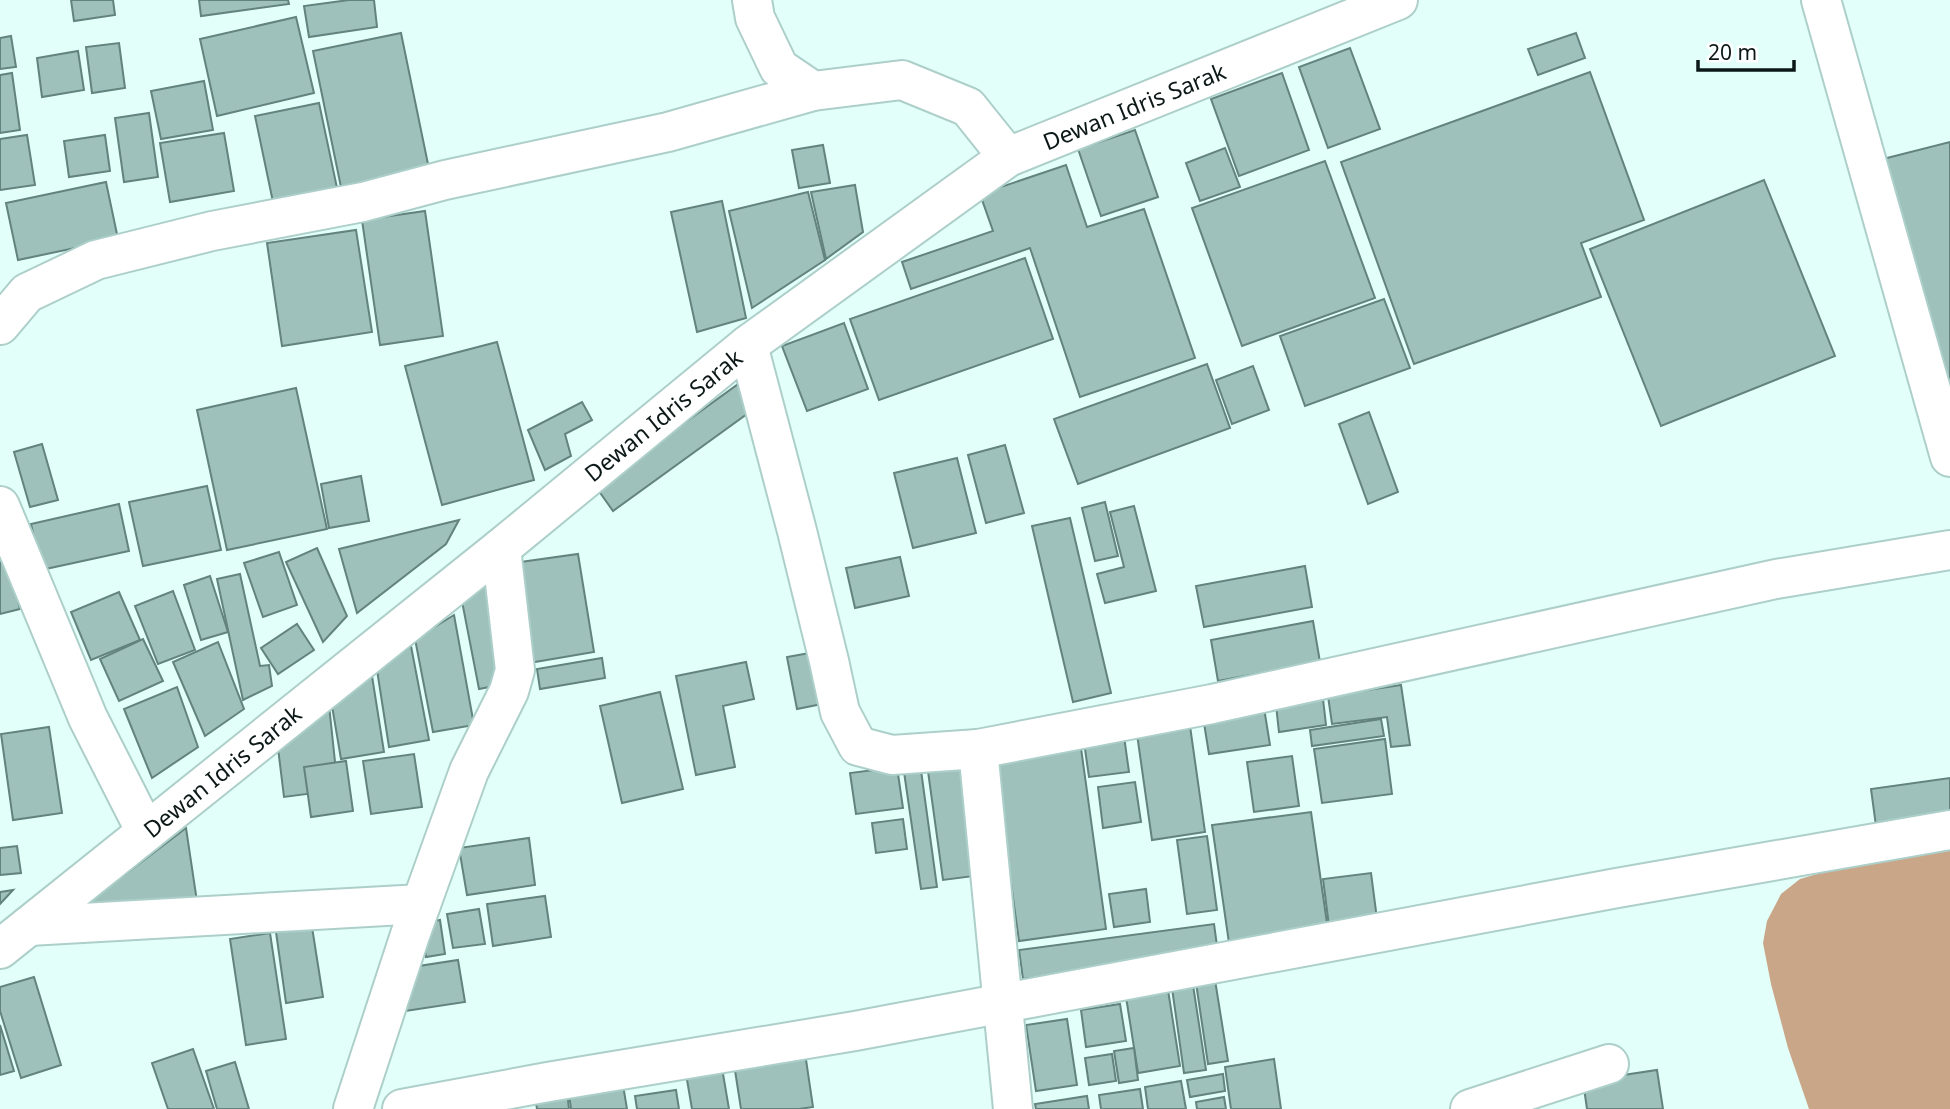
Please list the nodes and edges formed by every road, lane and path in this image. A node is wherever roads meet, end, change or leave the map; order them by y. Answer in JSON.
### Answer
{"nodes":[{"id":1,"x":752,"y":0,"type":"edge"},
{"id":2,"x":1398,"y":0,"type":"edge"},
{"id":3,"x":1821,"y":0,"type":"edge"},
{"id":4,"x":813,"y":91,"type":"junction"},
{"id":5,"x":1008,"y":157,"type":"junction"},
{"id":6,"x":0,"y":325,"type":"edge"},
{"id":7,"x":748,"y":345,"type":"junction"},
{"id":8,"x":1950,"y":457,"type":"edge"},
{"id":9,"x":0,"y":506,"type":"edge"},
{"id":10,"x":501,"y":548,"type":"junction"},
{"id":11,"x":1950,"y":550,"type":"edge"},
{"id":12,"x":978,"y":749,"type":"junction"},
{"id":13,"x":1950,"y":830,"type":"edge"},
{"id":14,"x":146,"y":832,"type":"junction"},
{"id":15,"x":421,"y":904,"type":"junction"},
{"id":16,"x":29,"y":926,"type":"junction"},
{"id":17,"x":0,"y":949,"type":"edge"},
{"id":18,"x":1004,"y":1004,"type":"junction"},
{"id":19,"x":1609,"y":1064,"type":"dead end"},
{"id":20,"x":354,"y":1109,"type":"edge"},
{"id":21,"x":402,"y":1109,"type":"edge"},
{"id":22,"x":1013,"y":1109,"type":"edge"},
{"id":23,"x":1470,"y":1109,"type":"edge"}],
"edges":[{"from":1,"to":4,"type":"street"},
{"from":2,"to":5,"type":"street","name":"Dewan Idris Sarak"},
{"from":3,"to":8,"type":"street"},
{"from":4,"to":5,"type":"street"},
{"from":4,"to":6,"type":"street"},
{"from":5,"to":7,"type":"street","name":"Dewan Idris Sarak"},
{"from":7,"to":10,"type":"street","name":"Dewan Idris Sarak"},
{"from":7,"to":12,"type":"street"},
{"from":9,"to":14,"type":"street"},
{"from":10,"to":14,"type":"street","name":"Dewan Idris Sarak"},
{"from":10,"to":15,"type":"street"},
{"from":11,"to":12,"type":"street"},
{"from":12,"to":18,"type":"street"},
{"from":13,"to":18,"type":"street"},
{"from":14,"to":16,"type":"street","name":"Dewan Idris Sarak"},
{"from":15,"to":16,"type":"street"},
{"from":15,"to":20,"type":"street"},
{"from":16,"to":17,"type":"street","name":"Dewan Idris Sarak"},
{"from":18,"to":21,"type":"street"},
{"from":18,"to":22,"type":"street"},
{"from":19,"to":23,"type":"street"}]}
